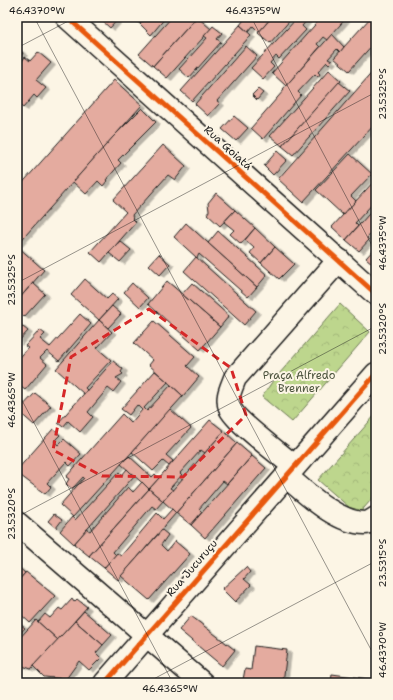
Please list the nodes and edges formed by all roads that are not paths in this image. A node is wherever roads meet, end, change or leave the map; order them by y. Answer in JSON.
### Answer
{"nodes":[{"id":1,"x":67,"y":17,"type":"edge"},
{"id":2,"x":339,"y":260,"type":"junction"},
{"id":3,"x":376,"y":294,"type":"edge"},
{"id":4,"x":376,"y":374,"type":"edge"},
{"id":5,"x":290,"y":471,"type":"junction"},
{"id":6,"x":376,"y":518,"type":"edge"},
{"id":7,"x":17,"y":523,"type":"edge"},
{"id":8,"x":146,"y":636,"type":"junction"},
{"id":9,"x":105,"y":683,"type":"edge"},
{"id":10,"x":202,"y":683,"type":"edge"}],
"edges":[{"from":1,"to":2,"type":"street","name":"Rua Goiatá"},
{"from":2,"to":3,"type":"street","name":"Rua Goiatá"},
{"from":2,"to":5,"type":"street"},
{"from":4,"to":5,"type":"street"},
{"from":5,"to":6,"type":"street"},
{"from":5,"to":8,"type":"street","name":"Rua Jucuruçu"},
{"from":7,"to":8,"type":"street"},
{"from":8,"to":9,"type":"street","name":"Rua Jucuruçu"},
{"from":8,"to":10,"type":"street"}]}
